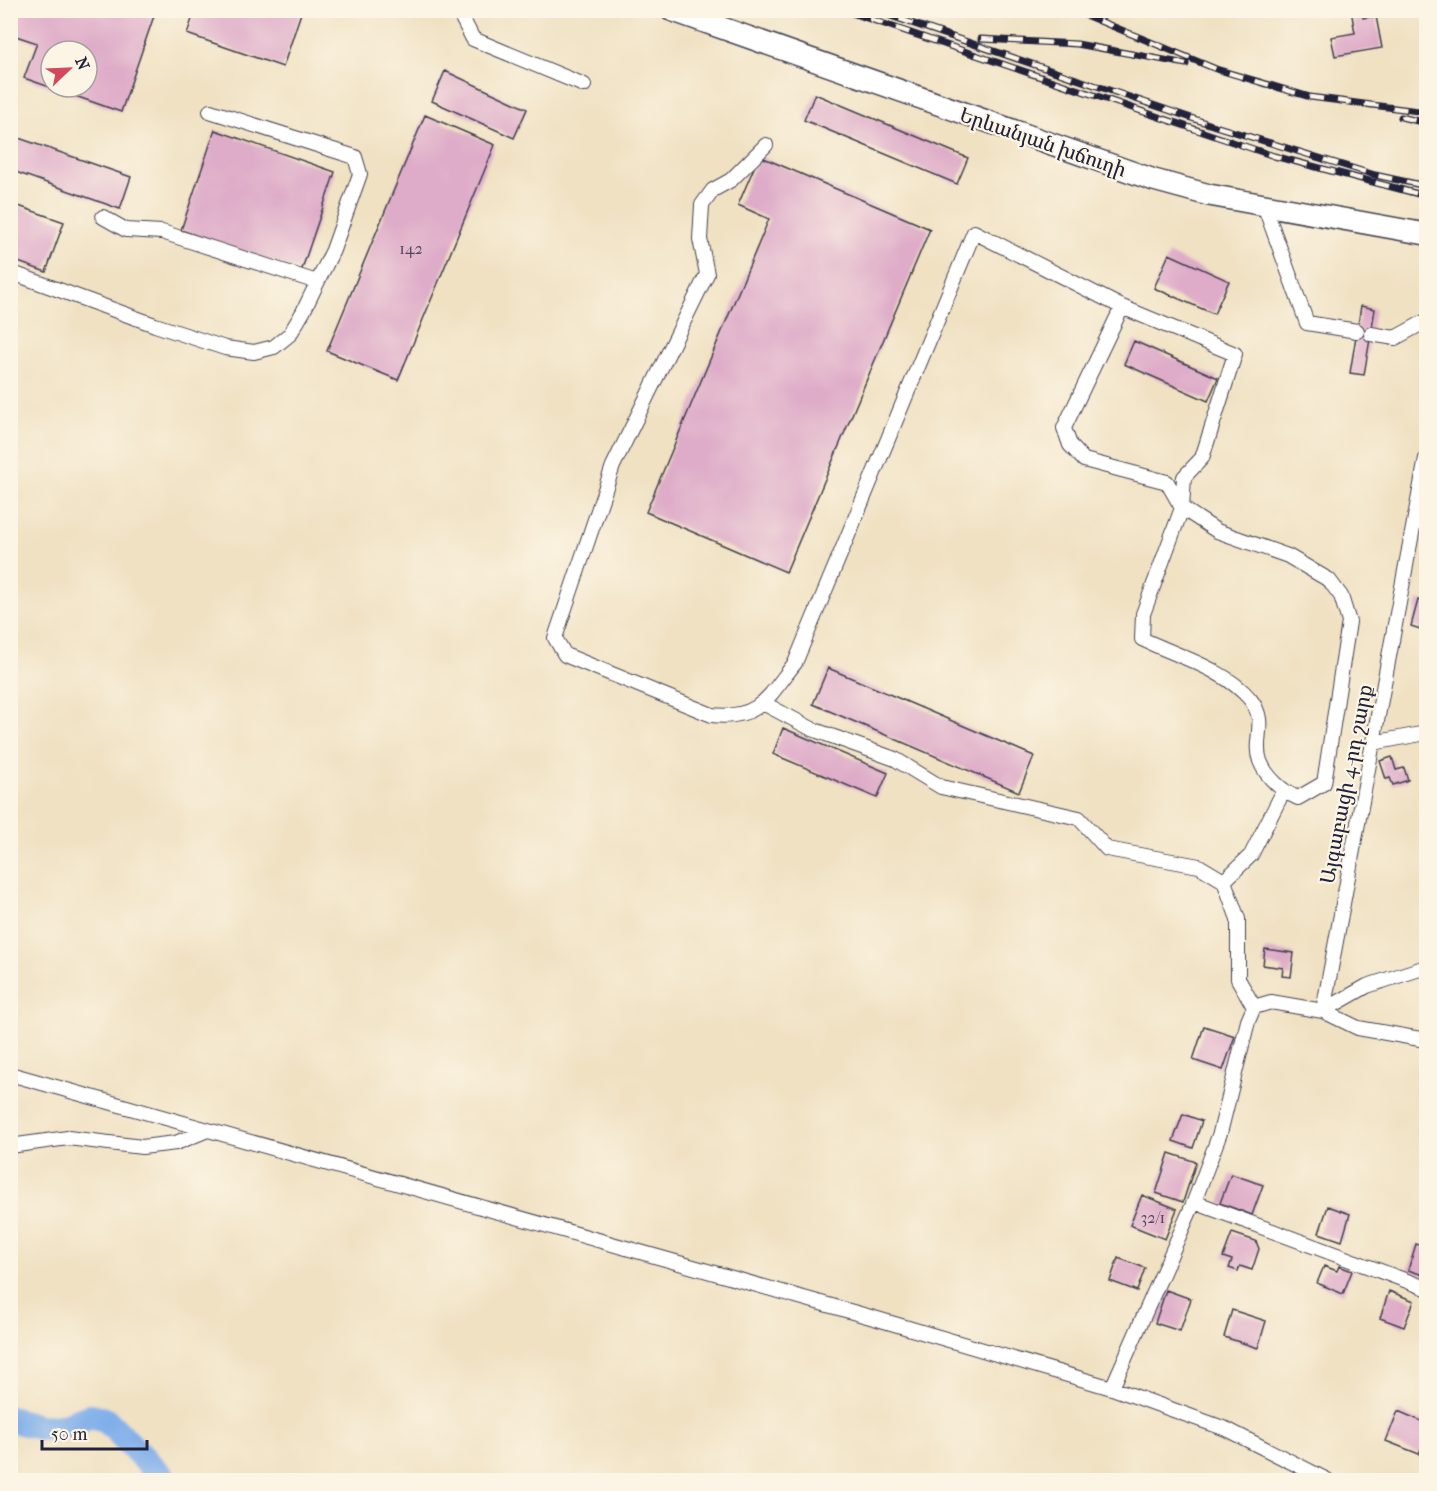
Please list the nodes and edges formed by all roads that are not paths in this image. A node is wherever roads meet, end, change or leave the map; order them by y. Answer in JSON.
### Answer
{"nodes":[{"id":1,"x":458,"y":10,"type":"edge"},
{"id":2,"x":671,"y":10,"type":"edge"},
{"id":3,"x":584,"y":85,"type":"dead end"},
{"id":4,"x":210,"y":111,"type":"dead end"},
{"id":5,"x":766,"y":146,"type":"dead end"},
{"id":6,"x":1264,"y":205,"type":"junction"},
{"id":7,"x":103,"y":217,"type":"dead end"},
{"id":8,"x":1426,"y":234,"type":"edge"},
{"id":9,"x":10,"y":272,"type":"edge"},
{"id":10,"x":318,"y":282,"type":"junction"},
{"id":11,"x":1122,"y":307,"type":"junction"},
{"id":12,"x":1426,"y":321,"type":"edge"},
{"id":13,"x":1426,"y":458,"type":"edge"},
{"id":14,"x":1182,"y":508,"type":"junction"},
{"id":15,"x":1420,"y":531,"type":"edge"},
{"id":16,"x":763,"y":703,"type":"junction"},
{"id":17,"x":1426,"y":733,"type":"edge"},
{"id":18,"x":1373,"y":743,"type":"junction"},
{"id":19,"x":1283,"y":792,"type":"junction"},
{"id":20,"x":1224,"y":881,"type":"junction"},
{"id":21,"x":1426,"y":967,"type":"edge"},
{"id":22,"x":1254,"y":1007,"type":"junction"},
{"id":23,"x":1323,"y":1011,"type":"junction"},
{"id":24,"x":1426,"y":1040,"type":"edge"},
{"id":25,"x":10,"y":1074,"type":"edge"},
{"id":26,"x":205,"y":1131,"type":"junction"},
{"id":27,"x":10,"y":1146,"type":"edge"},
{"id":28,"x":1194,"y":1202,"type":"junction"},
{"id":29,"x":1426,"y":1288,"type":"edge"},
{"id":30,"x":1112,"y":1388,"type":"junction"},
{"id":31,"x":1327,"y":1480,"type":"edge"}],
"edges":[{"from":1,"to":3,"type":"street"},
{"from":2,"to":6,"type":"highway","name":"Երևանյան խճուղի"},
{"from":4,"to":10,"type":"street"},
{"from":5,"to":16,"type":"street"},
{"from":6,"to":8,"type":"highway","name":"Երևանյան խճուղի"},
{"from":6,"to":12,"type":"street"},
{"from":7,"to":10,"type":"street"},
{"from":9,"to":10,"type":"street"},
{"from":11,"to":14,"type":"street"},
{"from":11,"to":14,"type":"street"},
{"from":11,"to":16,"type":"street"},
{"from":13,"to":15,"type":"street","name":"Այգաբացի 4-րդ շարք"},
{"from":14,"to":19,"type":"street"},
{"from":14,"to":19,"type":"street"},
{"from":15,"to":18,"type":"street","name":"Այգաբացի 4-րդ շարք"},
{"from":16,"to":20,"type":"street"},
{"from":17,"to":18,"type":"street"},
{"from":18,"to":23,"type":"street","name":"Այգաբացի 4-րդ շարք"},
{"from":19,"to":20,"type":"street"},
{"from":20,"to":22,"type":"street"},
{"from":21,"to":23,"type":"street"},
{"from":22,"to":23,"type":"street"},
{"from":22,"to":28,"type":"street"},
{"from":23,"to":24,"type":"street"},
{"from":25,"to":26,"type":"street"},
{"from":26,"to":27,"type":"street"},
{"from":26,"to":30,"type":"street"},
{"from":28,"to":29,"type":"street"},
{"from":28,"to":30,"type":"street"},
{"from":30,"to":31,"type":"street"}]}
